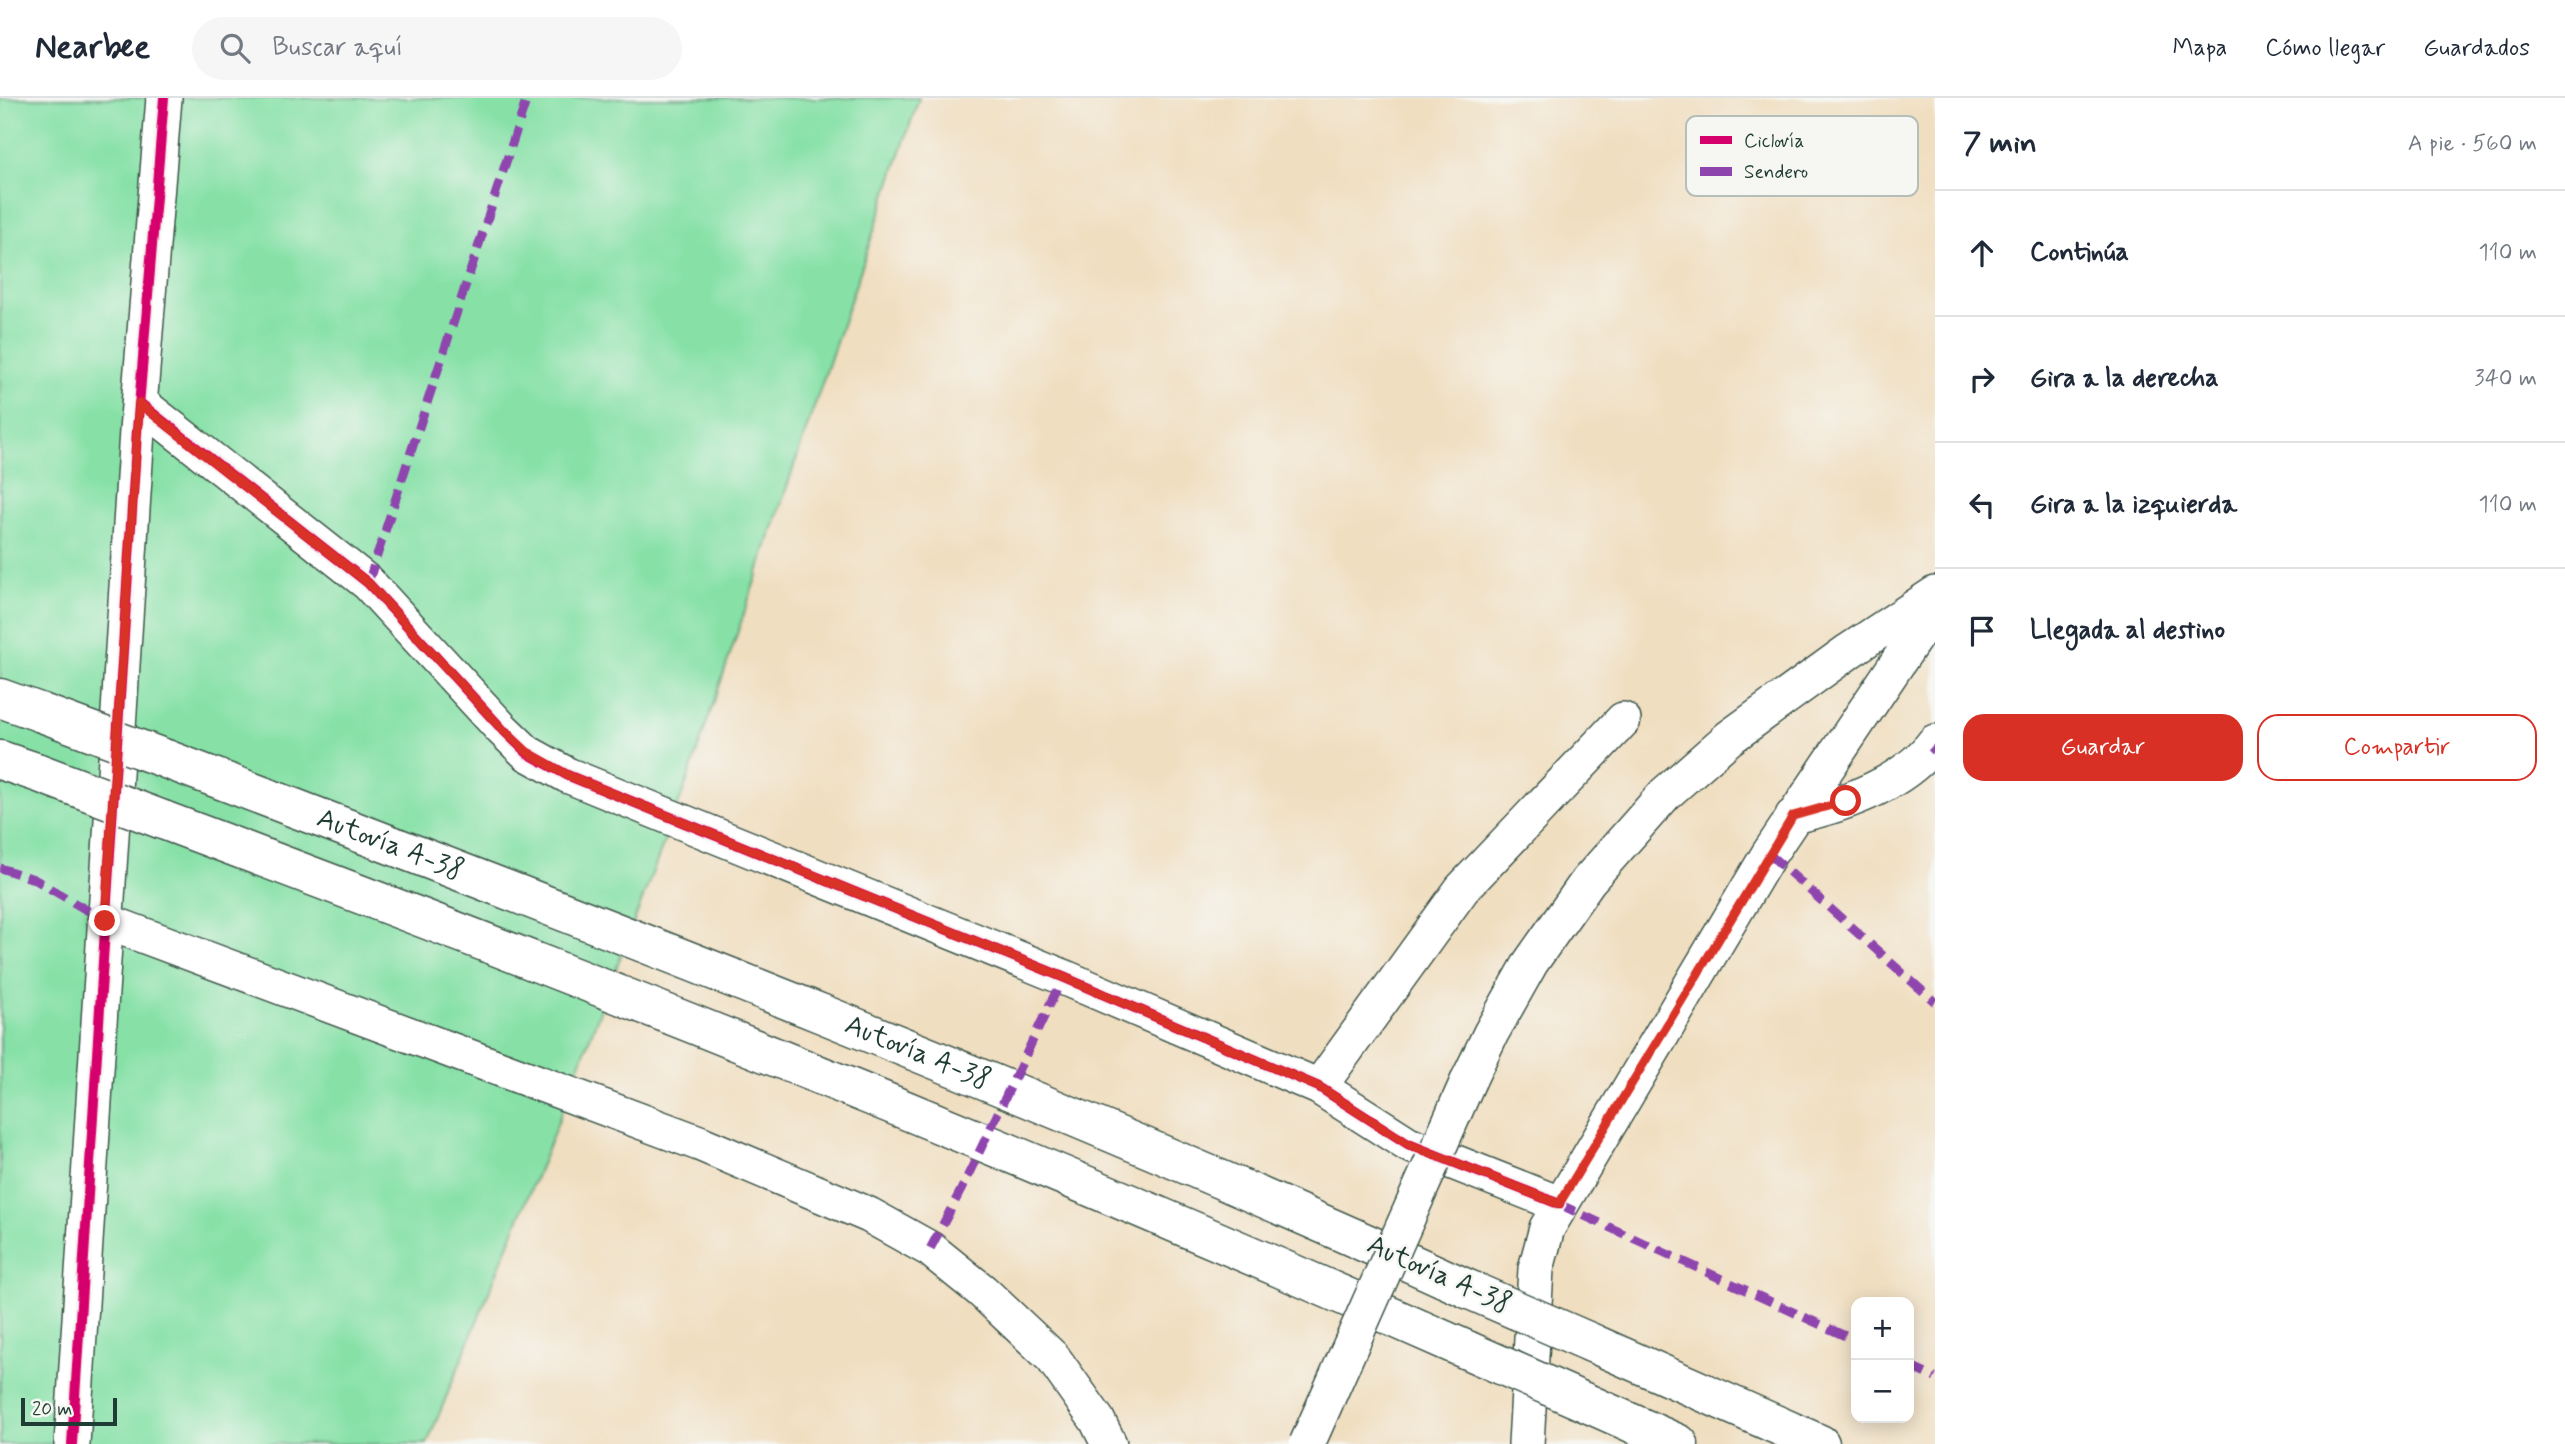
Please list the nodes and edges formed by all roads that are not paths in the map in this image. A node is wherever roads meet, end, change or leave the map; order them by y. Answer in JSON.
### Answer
{"nodes":[{"id":1,"x":164,"y":98,"type":"edge"},
{"id":2,"x":139,"y":403,"type":"junction"},
{"id":3,"x":1935,"y":594,"type":"edge"},
{"id":4,"x":1935,"y":607,"type":"edge"},
{"id":5,"x":0,"y":698,"type":"edge"},
{"id":6,"x":1623,"y":720,"type":"dead end"},
{"id":7,"x":1935,"y":742,"type":"edge"},
{"id":8,"x":0,"y":760,"type":"edge"},
{"id":9,"x":1793,"y":816,"type":"junction"},
{"id":10,"x":105,"y":921,"type":"junction"},
{"id":11,"x":1319,"y":1087,"type":"junction"},
{"id":12,"x":1559,"y":1204,"type":"junction"},
{"id":13,"x":72,"y":1444,"type":"edge"},
{"id":14,"x":1110,"y":1444,"type":"edge"},
{"id":15,"x":1307,"y":1444,"type":"edge"},
{"id":16,"x":1526,"y":1444,"type":"edge"},
{"id":17,"x":1679,"y":1444,"type":"edge"},
{"id":18,"x":1820,"y":1444,"type":"edge"}],
"edges":[{"from":1,"to":2,"type":"street"},
{"from":2,"to":10,"type":"street"},
{"from":2,"to":11,"type":"street"},
{"from":3,"to":15,"type":"street","bridge":true},
{"from":4,"to":9,"type":"street"},
{"from":5,"to":18,"type":"highway","name":"Autovía A-38","bridge":true},
{"from":6,"to":11,"type":"street"},
{"from":7,"to":9,"type":"street"},
{"from":8,"to":17,"type":"highway","name":"Autovía A-38","bridge":true},
{"from":9,"to":12,"type":"street"},
{"from":10,"to":13,"type":"street"},
{"from":10,"to":14,"type":"street"},
{"from":11,"to":12,"type":"street"},
{"from":12,"to":16,"type":"street"}]}
